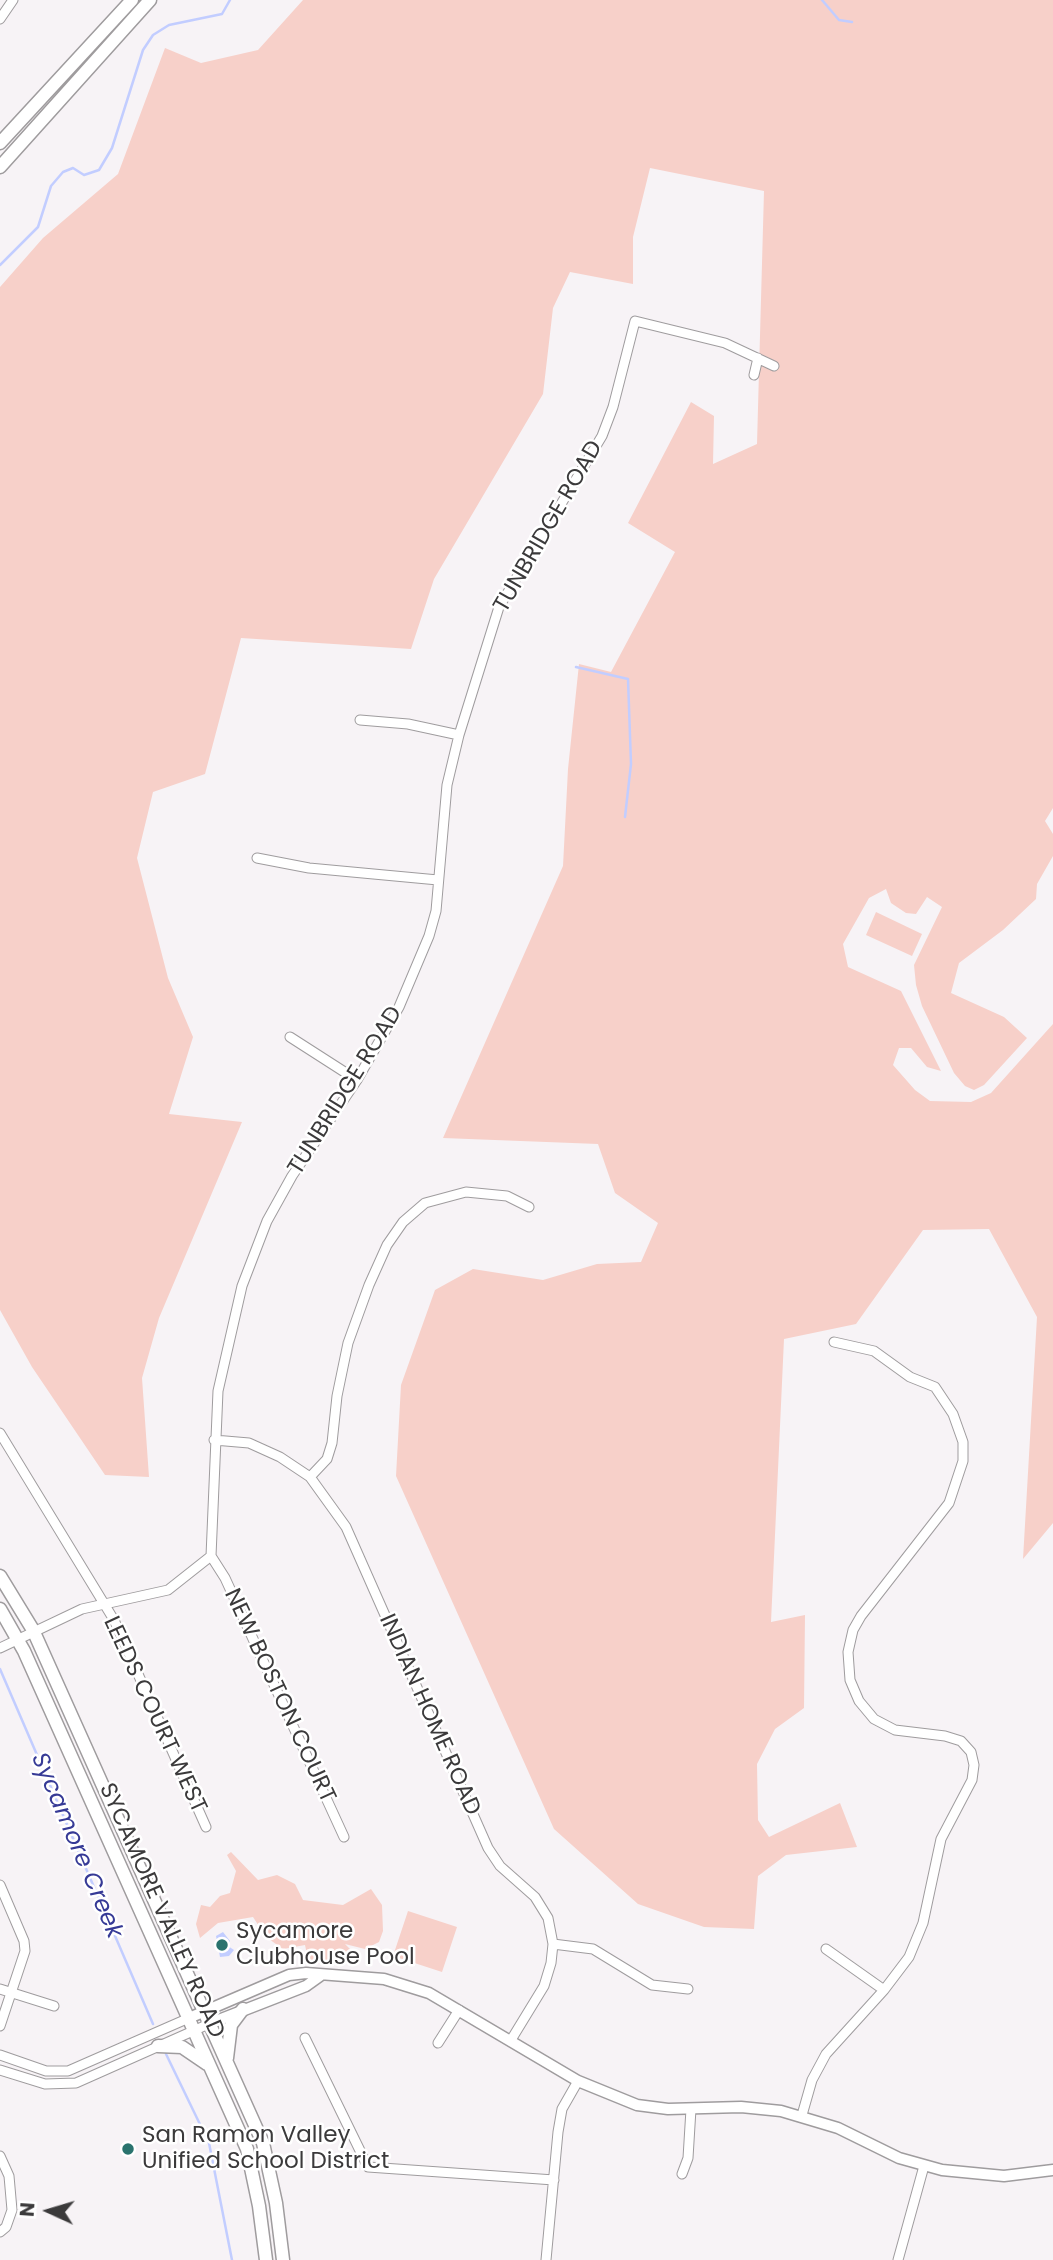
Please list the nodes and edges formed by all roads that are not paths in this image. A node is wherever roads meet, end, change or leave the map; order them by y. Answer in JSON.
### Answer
{"nodes":[{"id":1,"x":13,"y":0,"type":"edge"},
{"id":2,"x":132,"y":0,"type":"edge"},
{"id":3,"x":150,"y":0,"type":"edge"},
{"id":4,"x":0,"y":19,"type":"edge"},
{"id":5,"x":0,"y":143,"type":"edge"},
{"id":6,"x":0,"y":167,"type":"edge"},
{"id":7,"x":758,"y":358,"type":"junction"},
{"id":8,"x":774,"y":366,"type":"dead end"},
{"id":9,"x":754,"y":375,"type":"dead end"},
{"id":10,"x":360,"y":720,"type":"dead end"},
{"id":11,"x":458,"y":735,"type":"junction"},
{"id":12,"x":257,"y":858,"type":"dead end"},
{"id":13,"x":438,"y":880,"type":"junction"},
{"id":14,"x":290,"y":1037,"type":"dead end"},
{"id":15,"x":357,"y":1080,"type":"junction"},
{"id":16,"x":529,"y":1207,"type":"dead end"},
{"id":17,"x":834,"y":1342,"type":"dead end"},
{"id":18,"x":0,"y":1433,"type":"edge"},
{"id":19,"x":214,"y":1440,"type":"junction"},
{"id":20,"x":310,"y":1477,"type":"junction"},
{"id":21,"x":211,"y":1556,"type":"junction"},
{"id":22,"x":0,"y":1576,"type":"edge"},
{"id":23,"x":102,"y":1603,"type":"junction"},
{"id":24,"x":0,"y":1609,"type":"edge"},
{"id":25,"x":33,"y":1630,"type":"junction"},
{"id":26,"x":18,"y":1638,"type":"junction"},
{"id":27,"x":0,"y":1648,"type":"edge"},
{"id":28,"x":206,"y":1828,"type":"dead end"},
{"id":29,"x":344,"y":1837,"type":"dead end"},
{"id":30,"x":0,"y":1885,"type":"edge"},
{"id":31,"x":553,"y":1944,"type":"junction"},
{"id":32,"x":826,"y":1949,"type":"dead end"},
{"id":33,"x":320,"y":1976,"type":"junction"},
{"id":34,"x":0,"y":1989,"type":"edge"},
{"id":35,"x":688,"y":1989,"type":"dead end"},
{"id":36,"x":884,"y":1990,"type":"junction"},
{"id":37,"x":11,"y":1994,"type":"junction"},
{"id":38,"x":54,"y":2006,"type":"dead end"},
{"id":39,"x":243,"y":2009,"type":"junction"},
{"id":40,"x":459,"y":2010,"type":"junction"},
{"id":41,"x":208,"y":2017,"type":"junction"},
{"id":42,"x":192,"y":2024,"type":"junction"},
{"id":43,"x":0,"y":2026,"type":"edge"},
{"id":44,"x":305,"y":2038,"type":"dead end"},
{"id":45,"x":511,"y":2040,"type":"junction"},
{"id":46,"x":438,"y":2043,"type":"dead end"},
{"id":47,"x":158,"y":2046,"type":"junction"},
{"id":48,"x":0,"y":2055,"type":"edge"},
{"id":49,"x":228,"y":2062,"type":"junction"},
{"id":50,"x":210,"y":2066,"type":"junction"},
{"id":51,"x":0,"y":2070,"type":"edge"},
{"id":52,"x":578,"y":2081,"type":"junction"},
{"id":53,"x":691,"y":2109,"type":"junction"},
{"id":54,"x":802,"y":2115,"type":"junction"},
{"id":55,"x":0,"y":2156,"type":"edge"},
{"id":56,"x":923,"y":2166,"type":"junction"},
{"id":57,"x":1053,"y":2171,"type":"edge"},
{"id":58,"x":682,"y":2174,"type":"dead end"},
{"id":59,"x":554,"y":2180,"type":"junction"},
{"id":60,"x":0,"y":2232,"type":"edge"},
{"id":61,"x":266,"y":2260,"type":"edge"},
{"id":62,"x":283,"y":2260,"type":"edge"},
{"id":63,"x":546,"y":2260,"type":"edge"},
{"id":64,"x":898,"y":2260,"type":"edge"}],
"edges":[{"from":1,"to":4,"type":"street"},
{"from":2,"to":5,"type":"main road"},
{"from":3,"to":6,"type":"main road"},
{"from":7,"to":8,"type":"street","name":"TUNBRIDGE ROAD"},
{"from":7,"to":9,"type":"street"},
{"from":7,"to":11,"type":"street","name":"TUNBRIDGE ROAD"},
{"from":10,"to":11,"type":"street"},
{"from":11,"to":13,"type":"street","name":"TUNBRIDGE ROAD"},
{"from":12,"to":13,"type":"street"},
{"from":13,"to":15,"type":"street","name":"TUNBRIDGE ROAD"},
{"from":14,"to":15,"type":"street"},
{"from":15,"to":19,"type":"street","name":"TUNBRIDGE ROAD"},
{"from":16,"to":20,"type":"street"},
{"from":17,"to":36,"type":"street"},
{"from":18,"to":23,"type":"street","name":"LEEDS COURT WEST"},
{"from":19,"to":20,"type":"street","name":"INDIAN HOME ROAD"},
{"from":19,"to":21,"type":"street","name":"TUNBRIDGE ROAD"},
{"from":20,"to":31,"type":"street","name":"INDIAN HOME ROAD"},
{"from":21,"to":23,"type":"street"},
{"from":21,"to":29,"type":"street","name":"NEW BOSTON COURT"},
{"from":22,"to":25,"type":"main road","name":"SYCAMORE VALLEY ROAD"},
{"from":23,"to":25,"type":"street"},
{"from":23,"to":28,"type":"street","name":"LEEDS COURT WEST"},
{"from":24,"to":26,"type":"main road","name":"SYCAMORE VALLEY ROAD"},
{"from":25,"to":26,"type":"street"},
{"from":25,"to":41,"type":"main road","name":"SYCAMORE VALLEY ROAD"},
{"from":26,"to":27,"type":"street"},
{"from":26,"to":42,"type":"main road","name":"SYCAMORE VALLEY ROAD"},
{"from":30,"to":37,"type":"street"},
{"from":31,"to":35,"type":"street"},
{"from":31,"to":45,"type":"street","name":"INDIAN HOME ROAD"},
{"from":32,"to":36,"type":"street"},
{"from":33,"to":39,"type":"street"},
{"from":33,"to":40,"type":"street"},
{"from":33,"to":41,"type":"street"},
{"from":34,"to":37,"type":"street"},
{"from":36,"to":54,"type":"street"},
{"from":37,"to":38,"type":"street"},
{"from":37,"to":43,"type":"street"},
{"from":39,"to":41,"type":"street"},
{"from":39,"to":49,"type":"main road"},
{"from":40,"to":45,"type":"street"},
{"from":40,"to":46,"type":"street"},
{"from":41,"to":42,"type":"street"},
{"from":41,"to":49,"type":"main road","name":"SYCAMORE VALLEY ROAD"},
{"from":42,"to":47,"type":"street"},
{"from":42,"to":48,"type":"street"},
{"from":42,"to":50,"type":"main road","name":"SYCAMORE VALLEY ROAD"},
{"from":44,"to":59,"type":"street"},
{"from":45,"to":52,"type":"street"},
{"from":47,"to":50,"type":"main road"},
{"from":47,"to":51,"type":"street"},
{"from":49,"to":62,"type":"main road","name":"SYCAMORE VALLEY ROAD"},
{"from":50,"to":61,"type":"main road","name":"SYCAMORE VALLEY ROAD"},
{"from":52,"to":53,"type":"street"},
{"from":52,"to":59,"type":"street"},
{"from":53,"to":54,"type":"street"},
{"from":53,"to":58,"type":"street"},
{"from":54,"to":56,"type":"street"},
{"from":55,"to":60,"type":"street"},
{"from":56,"to":57,"type":"street"},
{"from":56,"to":64,"type":"street"},
{"from":59,"to":63,"type":"street"}]}
